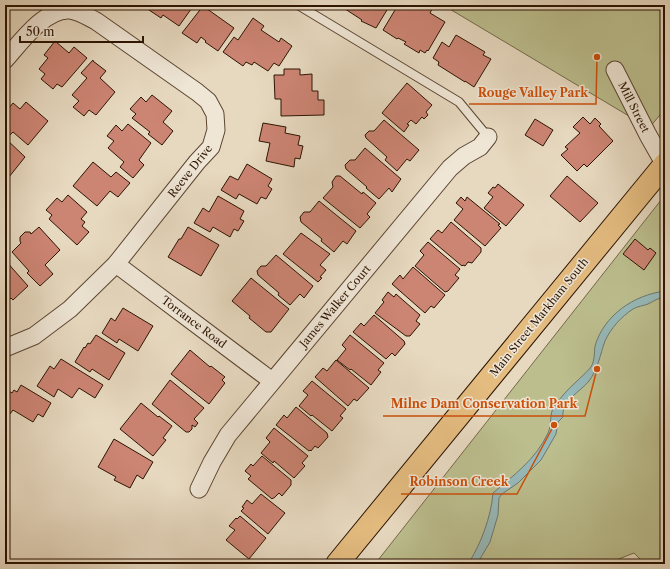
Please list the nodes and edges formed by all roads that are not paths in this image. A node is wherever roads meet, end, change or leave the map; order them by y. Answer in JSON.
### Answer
{"nodes":[{"id":1,"x":298,"y":5,"type":"edge"},
{"id":2,"x":5,"y":60,"type":"edge"},
{"id":3,"x":615,"y":70,"type":"dead end"},
{"id":4,"x":488,"y":138,"type":"joint"},
{"id":5,"x":663,"y":169,"type":"edge"},
{"id":6,"x":116,"y":264,"type":"junction"},
{"id":7,"x":5,"y":348,"type":"edge"},
{"id":8,"x":272,"y":381,"type":"junction"},
{"id":9,"x":199,"y":489,"type":"dead end"},
{"id":10,"x":338,"y":564,"type":"edge"}],
"edges":[{"from":1,"to":4,"type":"lane"},
{"from":2,"to":6,"type":"street","name":"Reeve Drive"},
{"from":3,"to":5,"type":"street","name":"Mill Street"},
{"from":4,"to":8,"type":"street","name":"James Walker Court"},
{"from":5,"to":10,"type":"main road","name":"Main Street Markham South"},
{"from":6,"to":7,"type":"street","name":"Reeve Drive"},
{"from":6,"to":8,"type":"street","name":"Torrance Road"},
{"from":8,"to":9,"type":"street","name":"James Walker Court"}]}
